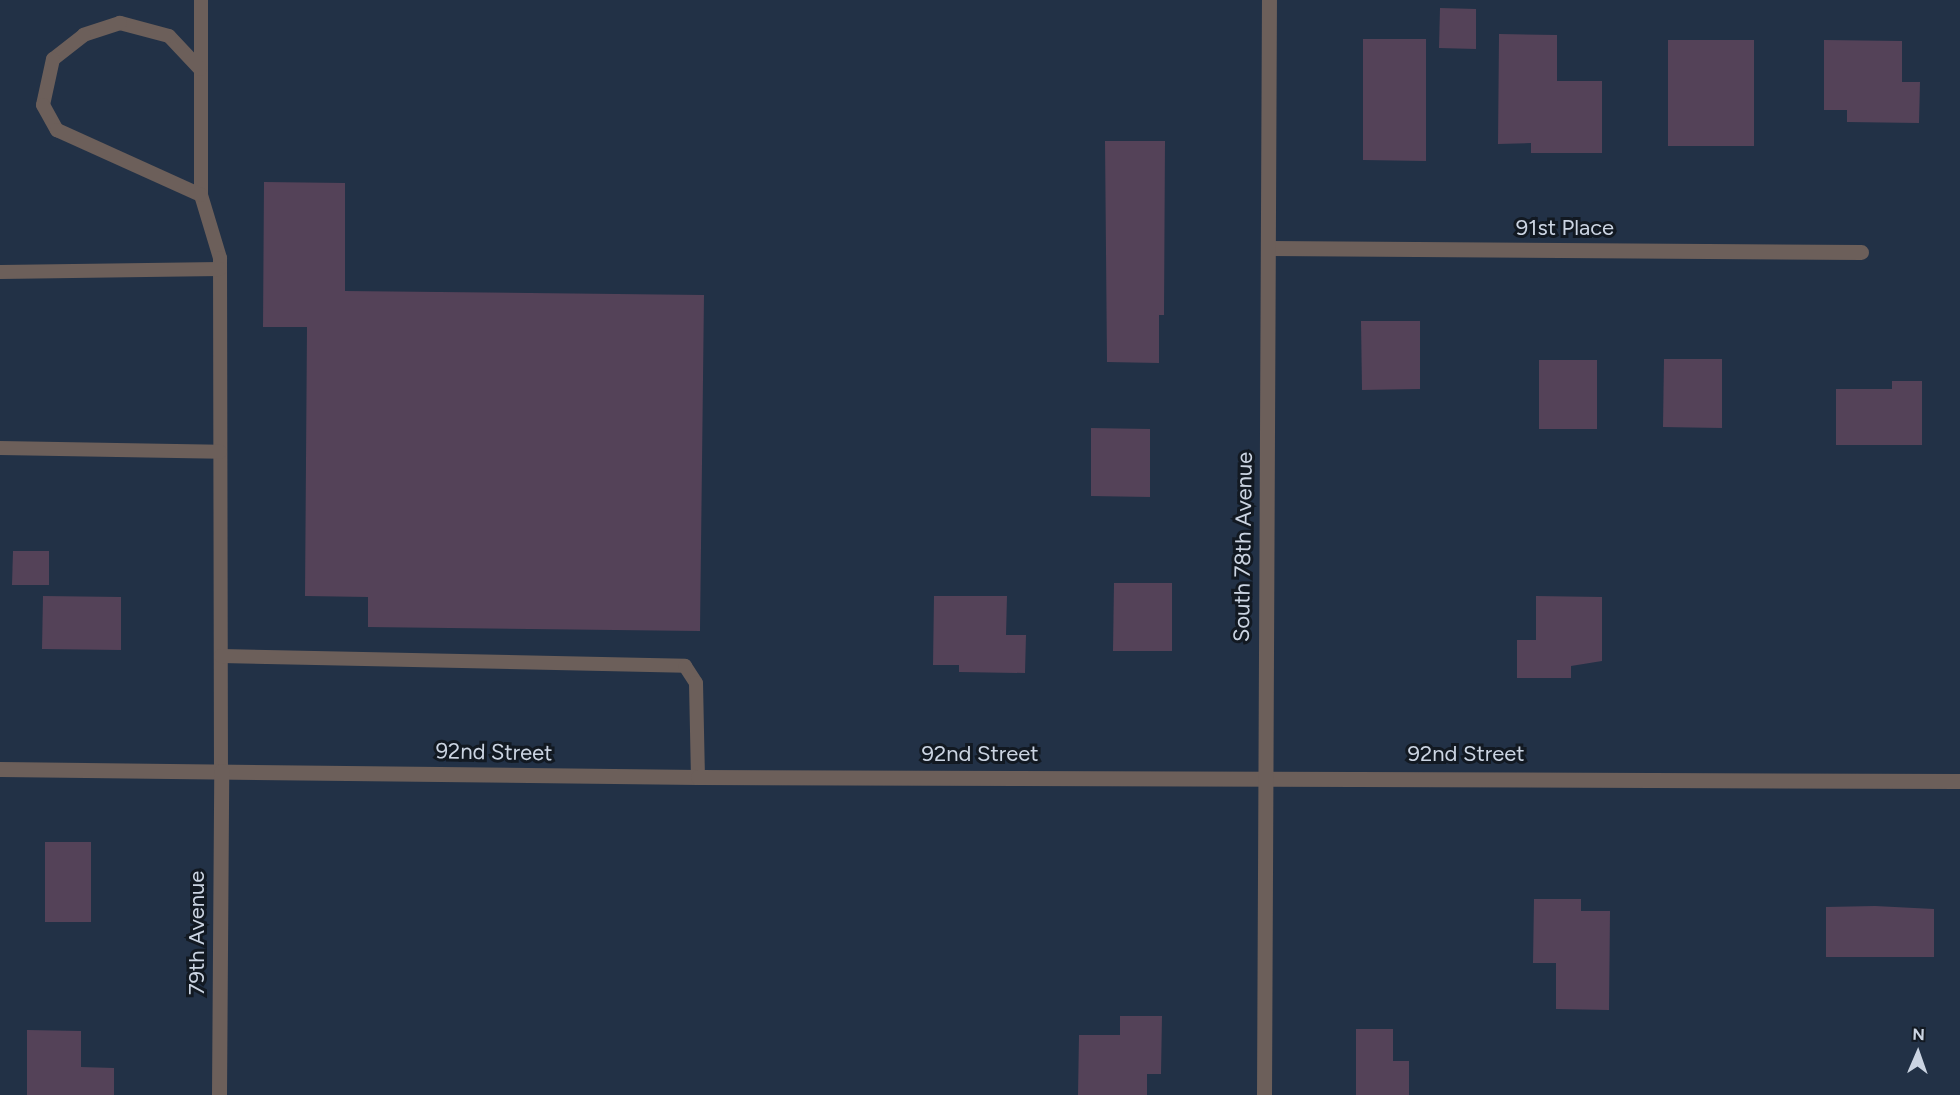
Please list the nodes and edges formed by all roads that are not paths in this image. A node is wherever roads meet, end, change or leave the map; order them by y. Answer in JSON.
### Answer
{"nodes":[{"id":1,"x":201,"y":0,"type":"edge"},
{"id":2,"x":1269,"y":0,"type":"edge"},
{"id":3,"x":200,"y":69,"type":"junction"},
{"id":4,"x":201,"y":195,"type":"junction"},
{"id":5,"x":1269,"y":248,"type":"junction"},
{"id":6,"x":1862,"y":252,"type":"dead end"},
{"id":7,"x":220,"y":269,"type":"junction"},
{"id":8,"x":0,"y":272,"type":"edge"},
{"id":9,"x":0,"y":448,"type":"edge"},
{"id":10,"x":220,"y":452,"type":"junction"},
{"id":11,"x":221,"y":656,"type":"junction"},
{"id":12,"x":0,"y":769,"type":"edge"},
{"id":13,"x":221,"y":771,"type":"junction"},
{"id":14,"x":1262,"y":775,"type":"junction"},
{"id":15,"x":698,"y":777,"type":"junction"},
{"id":16,"x":1960,"y":781,"type":"edge"},
{"id":17,"x":219,"y":1095,"type":"edge"},
{"id":18,"x":1264,"y":1095,"type":"edge"}],
"edges":[{"from":1,"to":3,"type":"lane"},
{"from":2,"to":5,"type":"street","name":"South 78th Avenue"},
{"from":3,"to":4,"type":"lane"},
{"from":3,"to":4,"type":"lane"},
{"from":4,"to":7,"type":"lane"},
{"from":5,"to":6,"type":"street","name":"91st Place"},
{"from":5,"to":14,"type":"street","name":"South 78th Avenue"},
{"from":7,"to":8,"type":"lane"},
{"from":7,"to":10,"type":"lane"},
{"from":9,"to":10,"type":"lane"},
{"from":10,"to":11,"type":"lane"},
{"from":11,"to":13,"type":"lane"},
{"from":11,"to":15,"type":"lane"},
{"from":12,"to":13,"type":"street","name":"92nd Street"},
{"from":13,"to":15,"type":"street","name":"92nd Street"},
{"from":13,"to":17,"type":"street","name":"79th Avenue"},
{"from":14,"to":15,"type":"street","name":"92nd Street"},
{"from":14,"to":16,"type":"street","name":"92nd Street"},
{"from":14,"to":18,"type":"street","name":"South 78th Avenue"}]}
